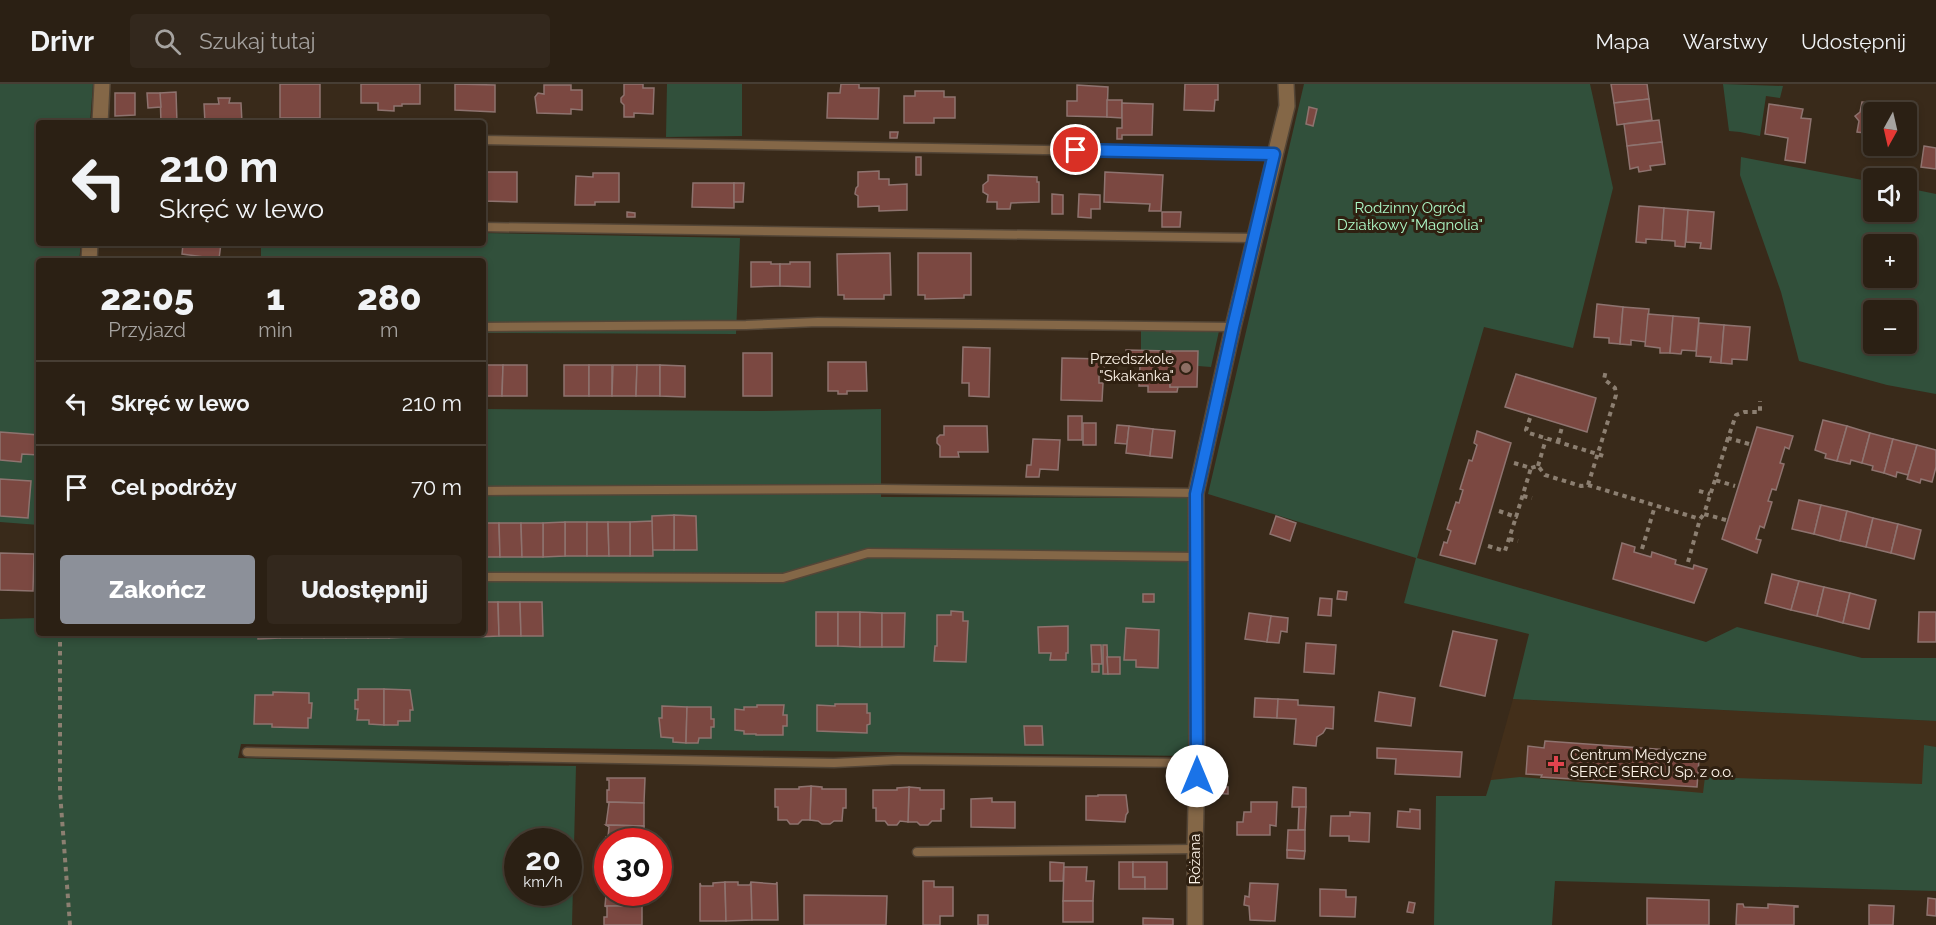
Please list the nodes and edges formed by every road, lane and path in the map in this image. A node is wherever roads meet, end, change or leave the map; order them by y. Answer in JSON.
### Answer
{"nodes":[{"id":1,"x":102,"y":84,"type":"edge"},
{"id":2,"x":1286,"y":84,"type":"edge"},
{"id":3,"x":100,"y":120,"type":"edge"},
{"id":4,"x":486,"y":140,"type":"edge"},
{"id":5,"x":1274,"y":154,"type":"junction"},
{"id":6,"x":486,"y":227,"type":"edge"},
{"id":7,"x":1254,"y":238,"type":"junction"},
{"id":8,"x":486,"y":327,"type":"edge"},
{"id":9,"x":1233,"y":327,"type":"junction"},
{"id":10,"x":1606,"y":370,"type":"dead end"},
{"id":11,"x":1760,"y":401,"type":"dead end"},
{"id":12,"x":1530,"y":418,"type":"dead end"},
{"id":13,"x":1562,"y":427,"type":"dead end"},
{"id":14,"x":1728,"y":438,"type":"junction"},
{"id":15,"x":1546,"y":439,"type":"junction"},
{"id":16,"x":1557,"y":442,"type":"junction"},
{"id":17,"x":1749,"y":444,"type":"dead end"},
{"id":18,"x":1598,"y":455,"type":"junction"},
{"id":19,"x":1607,"y":457,"type":"dead end"},
{"id":20,"x":1514,"y":463,"type":"dead end"},
{"id":21,"x":1539,"y":466,"type":"junction"},
{"id":22,"x":1531,"y":468,"type":"junction"},
{"id":23,"x":1715,"y":480,"type":"junction"},
{"id":24,"x":1588,"y":485,"type":"junction"},
{"id":25,"x":1734,"y":486,"type":"dead end"},
{"id":26,"x":486,"y":491,"type":"edge"},
{"id":27,"x":1699,"y":491,"type":"dead end"},
{"id":28,"x":1196,"y":494,"type":"junction"},
{"id":29,"x":1710,"y":494,"type":"junction"},
{"id":30,"x":1523,"y":496,"type":"junction"},
{"id":31,"x":1532,"y":498,"type":"dead end"},
{"id":32,"x":1656,"y":506,"type":"junction"},
{"id":33,"x":1499,"y":511,"type":"dead end"},
{"id":34,"x":1704,"y":514,"type":"junction"},
{"id":35,"x":1516,"y":517,"type":"junction"},
{"id":36,"x":1700,"y":519,"type":"junction"},
{"id":37,"x":1726,"y":520,"type":"dead end"},
{"id":38,"x":1509,"y":539,"type":"junction"},
{"id":39,"x":1518,"y":541,"type":"dead end"},
{"id":40,"x":1488,"y":546,"type":"dead end"},
{"id":41,"x":1642,"y":549,"type":"dead end"},
{"id":42,"x":1196,"y":557,"type":"junction"},
{"id":43,"x":1688,"y":562,"type":"dead end"},
{"id":44,"x":486,"y":577,"type":"edge"},
{"id":45,"x":60,"y":636,"type":"edge"},
{"id":46,"x":247,"y":752,"type":"dead end"},
{"id":47,"x":1197,"y":763,"type":"junction"},
{"id":48,"x":1195,"y":849,"type":"junction"},
{"id":49,"x":917,"y":852,"type":"dead end"},
{"id":50,"x":70,"y":925,"type":"edge"},
{"id":51,"x":1195,"y":925,"type":"edge"}],
"edges":[{"from":1,"to":3,"type":"street"},
{"from":2,"to":5,"type":"street","name":"Różana"},
{"from":4,"to":5,"type":"lane"},
{"from":5,"to":7,"type":"street","name":"Różana"},
{"from":6,"to":7,"type":"lane"},
{"from":7,"to":9,"type":"street","name":"Różana"},
{"from":8,"to":9,"type":"lane"},
{"from":9,"to":28,"type":"street","name":"Różana"},
{"from":10,"to":18,"type":"path"},
{"from":11,"to":14,"type":"path"},
{"from":12,"to":15,"type":"path"},
{"from":13,"to":16,"type":"path"},
{"from":14,"to":17,"type":"path"},
{"from":14,"to":23,"type":"path"},
{"from":15,"to":16,"type":"path"},
{"from":15,"to":21,"type":"path"},
{"from":16,"to":18,"type":"path"},
{"from":18,"to":19,"type":"path"},
{"from":18,"to":24,"type":"path"},
{"from":20,"to":22,"type":"path"},
{"from":21,"to":22,"type":"path"},
{"from":21,"to":24,"type":"path"},
{"from":22,"to":30,"type":"path"},
{"from":23,"to":25,"type":"path"},
{"from":23,"to":29,"type":"path"},
{"from":24,"to":32,"type":"path"},
{"from":26,"to":28,"type":"lane"},
{"from":27,"to":29,"type":"path"},
{"from":28,"to":42,"type":"street","name":"Różana"},
{"from":29,"to":34,"type":"path"},
{"from":30,"to":31,"type":"path"},
{"from":30,"to":35,"type":"path"},
{"from":32,"to":36,"type":"path"},
{"from":32,"to":41,"type":"path"},
{"from":33,"to":35,"type":"path"},
{"from":34,"to":36,"type":"path"},
{"from":34,"to":37,"type":"path"},
{"from":35,"to":38,"type":"path"},
{"from":36,"to":43,"type":"path"},
{"from":38,"to":39,"type":"path"},
{"from":38,"to":40,"type":"path"},
{"from":42,"to":44,"type":"lane"},
{"from":42,"to":47,"type":"street","name":"Różana"},
{"from":45,"to":50,"type":"path"},
{"from":46,"to":47,"type":"lane"},
{"from":47,"to":48,"type":"street","name":"Różana"},
{"from":48,"to":49,"type":"lane"},
{"from":48,"to":51,"type":"street","name":"Różana"}]}
